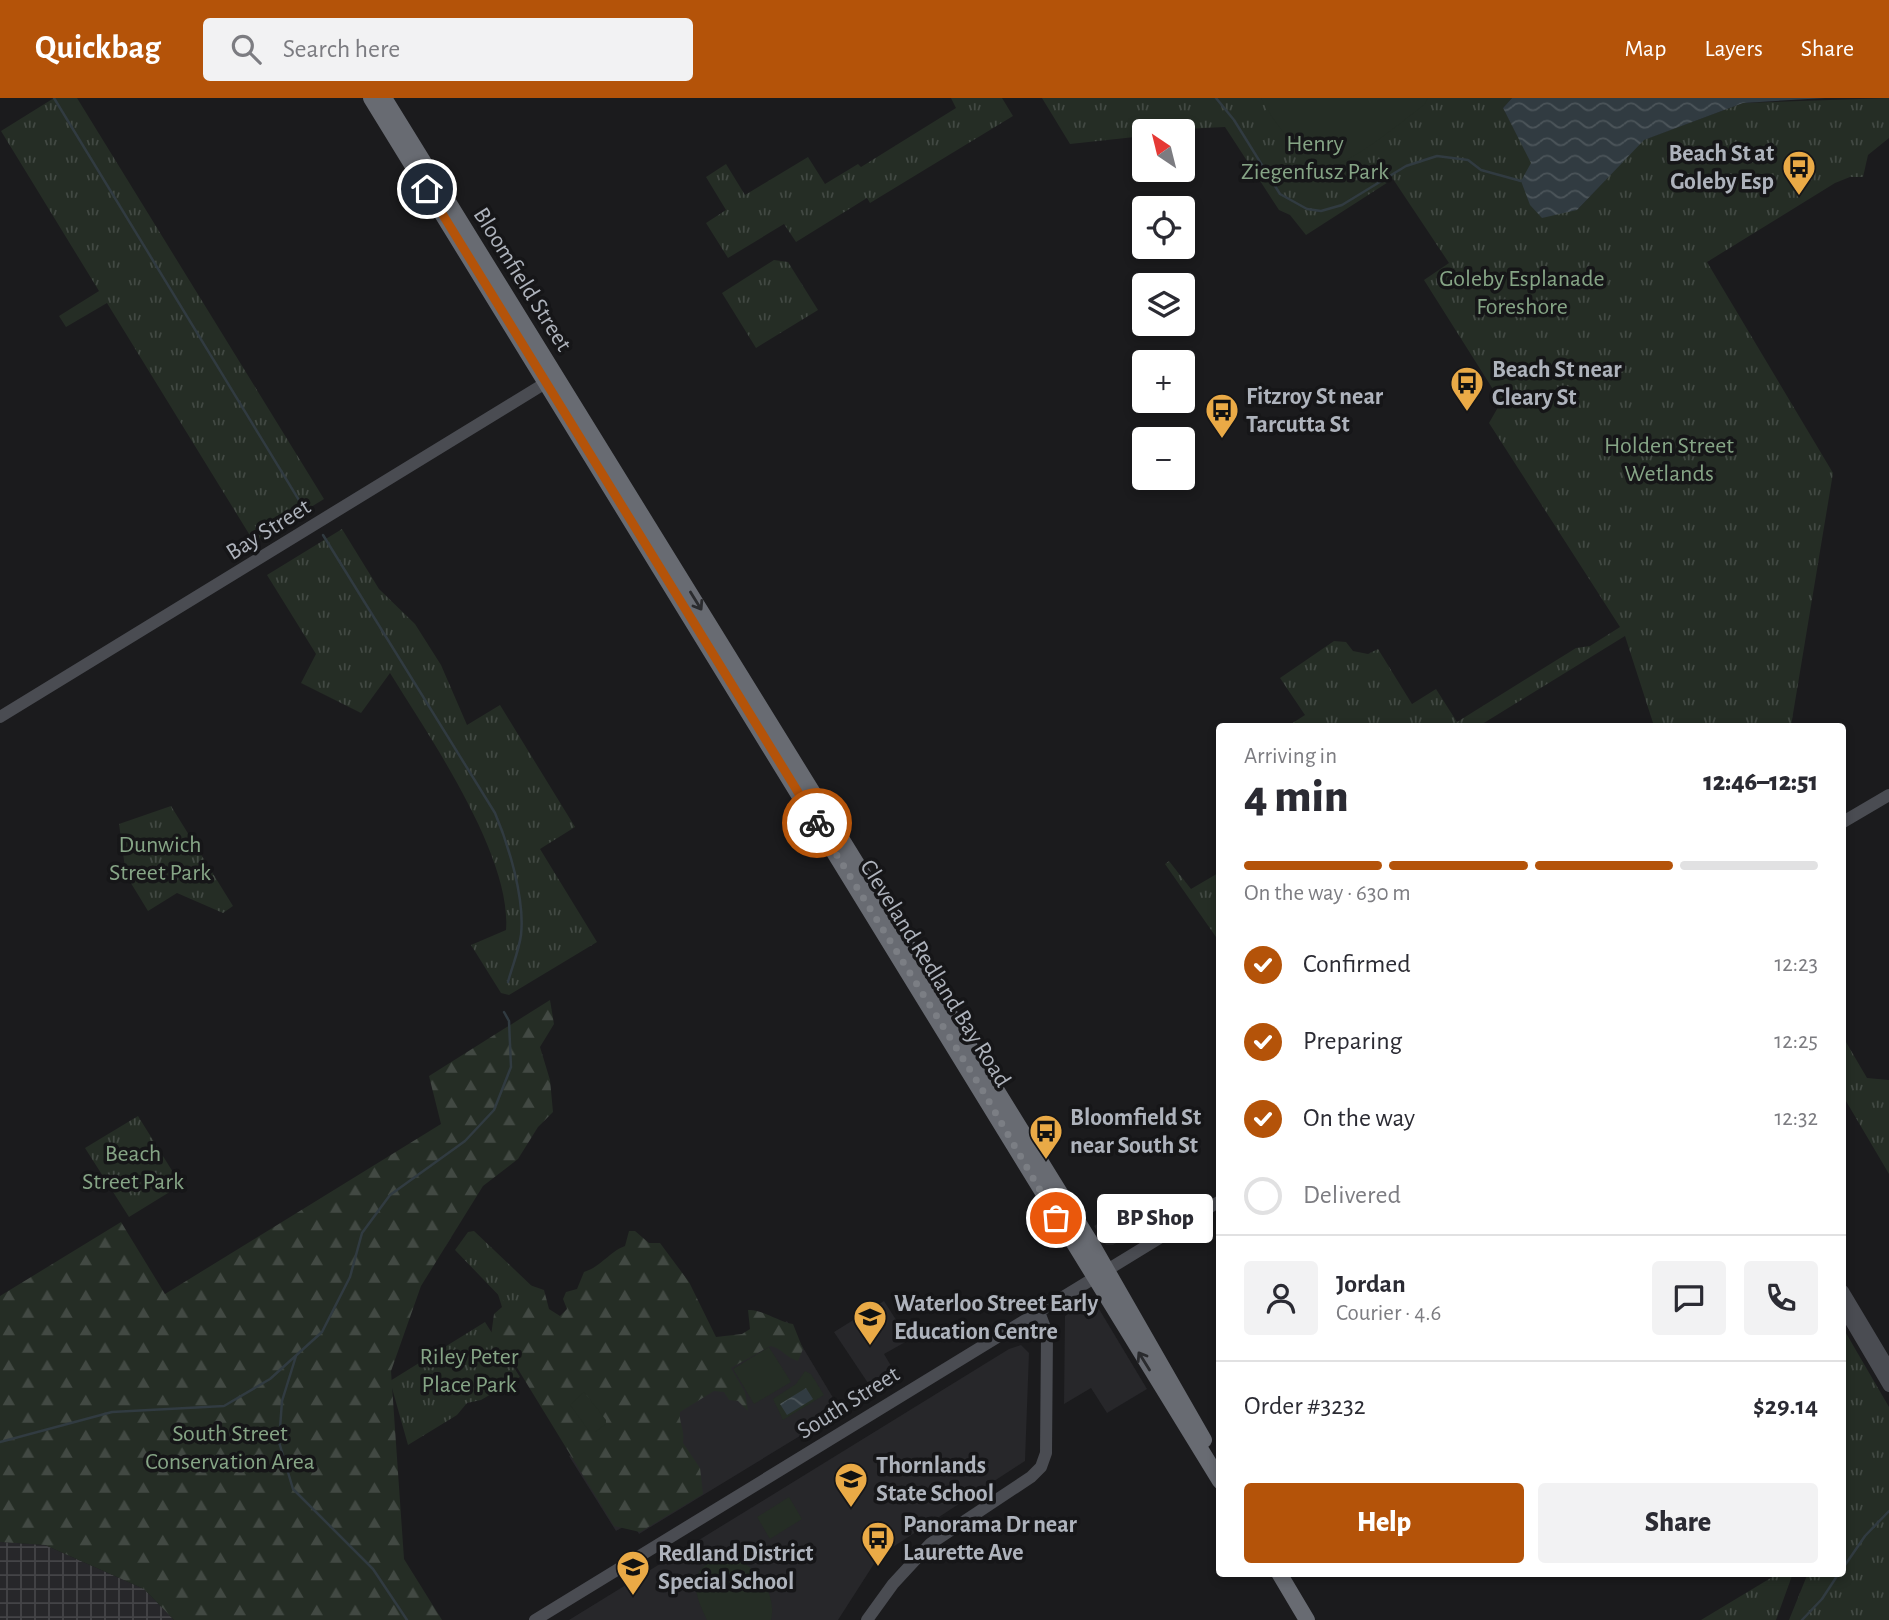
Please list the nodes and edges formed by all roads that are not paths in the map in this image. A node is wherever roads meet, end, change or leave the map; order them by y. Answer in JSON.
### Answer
{"nodes":[{"id":1,"x":371,"y":98,"type":"edge"},
{"id":2,"x":384,"y":98,"type":"edge"},
{"id":3,"x":551,"y":380,"type":"junction"},
{"id":4,"x":0,"y":717,"type":"edge"},
{"id":5,"x":1889,"y":795,"type":"edge"},
{"id":6,"x":1846,"y":820,"type":"edge"},
{"id":7,"x":1216,"y":1203,"type":"edge"},
{"id":8,"x":1108,"y":1270,"type":"junction"},
{"id":9,"x":1093,"y":1279,"type":"junction"},
{"id":10,"x":1846,"y":1296,"type":"edge"},
{"id":11,"x":1039,"y":1312,"type":"junction"},
{"id":12,"x":1846,"y":1312,"type":"edge"},
{"id":13,"x":1889,"y":1368,"type":"edge"},
{"id":14,"x":1889,"y":1386,"type":"edge"},
{"id":15,"x":1216,"y":1463,"type":"edge"},
{"id":16,"x":1216,"y":1475,"type":"edge"},
{"id":17,"x":1281,"y":1577,"type":"edge"},
{"id":18,"x":535,"y":1620,"type":"edge"},
{"id":19,"x":867,"y":1620,"type":"edge"},
{"id":20,"x":1307,"y":1620,"type":"edge"}],
"edges":[{"from":1,"to":3,"type":"highway","name":"Bloomfield Street"},
{"from":2,"to":3,"type":"highway","name":"Bloomfield Street"},
{"from":3,"to":4,"type":"street","name":"Bay Street"},
{"from":3,"to":8,"type":"highway","name":"Cleveland Redland Bay Road","one_way":true},
{"from":3,"to":9,"type":"highway","name":"Cleveland Redland Bay Road"},
{"from":5,"to":6,"type":"street"},
{"from":7,"to":8,"type":"street","name":"South Street"},
{"from":8,"to":9,"type":"street","name":"South Street"},
{"from":8,"to":15,"type":"highway","name":"Cleveland Redland Bay Road"},
{"from":9,"to":11,"type":"street","name":"South Street"},
{"from":16,"to":9,"type":"highway","name":"Cleveland Redland Bay Road","one_way":true},
{"from":10,"to":13,"type":"street"},
{"from":11,"to":18,"type":"street","name":"South Street"},
{"from":11,"to":19,"type":"street"},
{"from":12,"to":14,"type":"street"},
{"from":17,"to":20,"type":"highway"}]}
